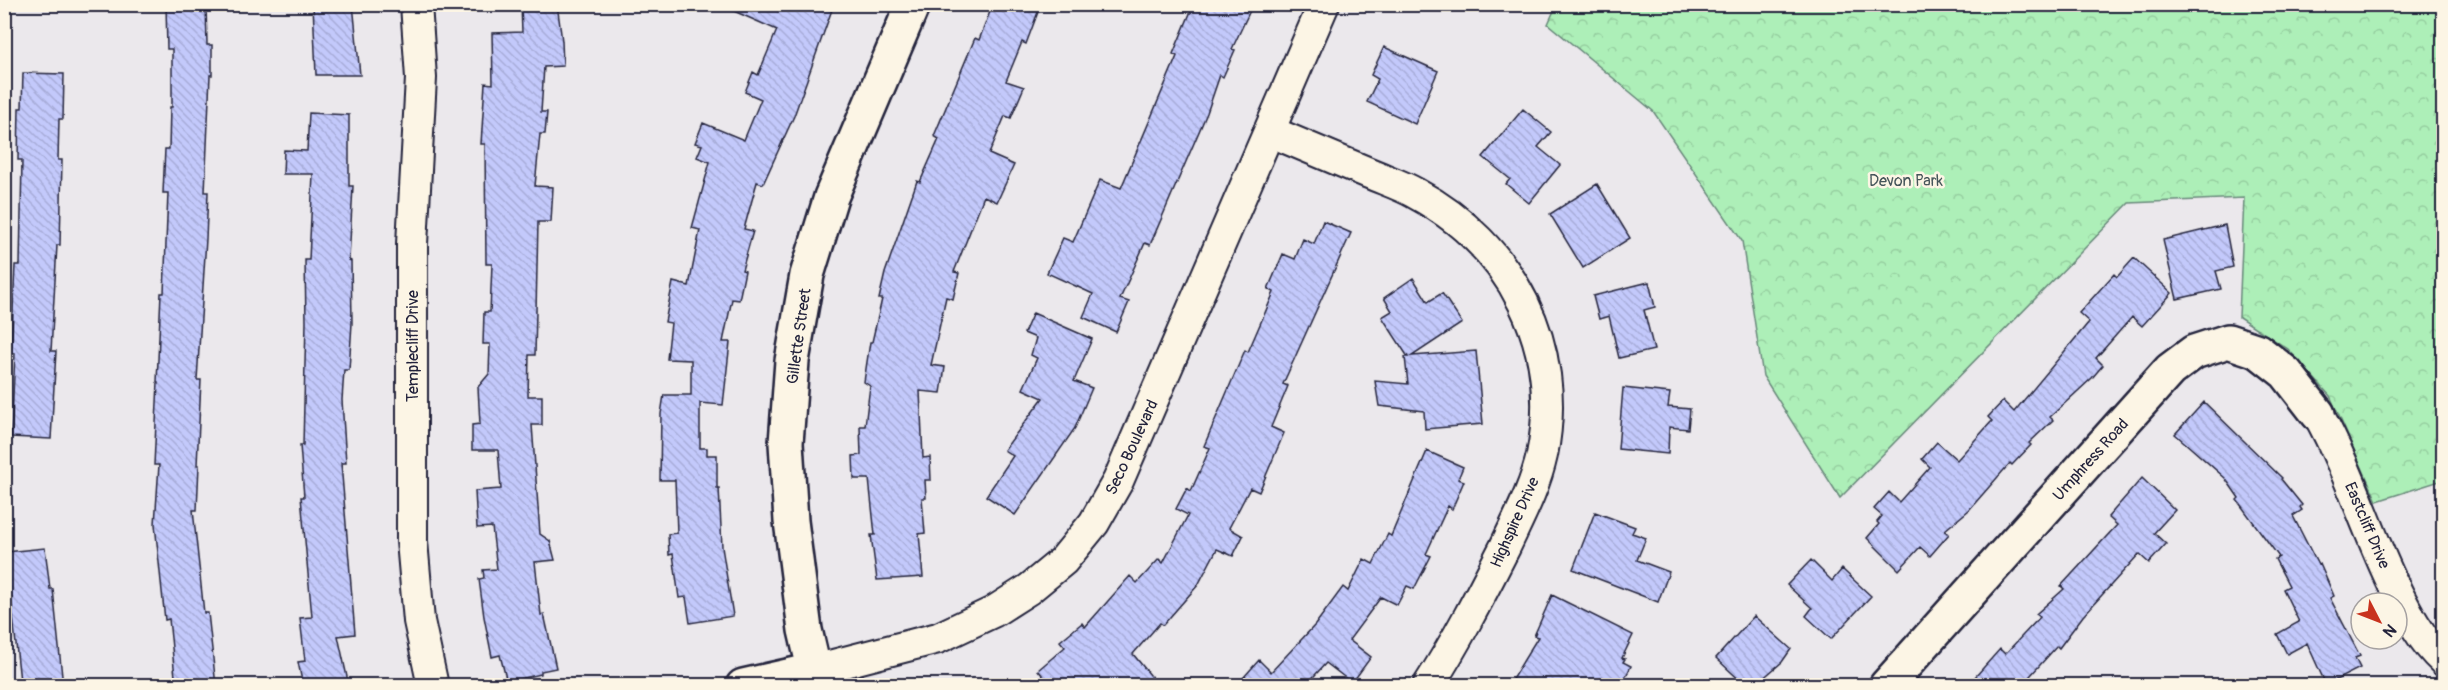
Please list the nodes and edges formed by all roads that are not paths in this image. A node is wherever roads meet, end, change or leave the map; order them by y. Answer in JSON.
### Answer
{"nodes":[{"id":1,"x":416,"y":4,"type":"edge"},
{"id":2,"x":913,"y":4,"type":"edge"},
{"id":3,"x":1324,"y":4,"type":"edge"},
{"id":4,"x":1269,"y":131,"type":"junction"},
{"id":5,"x":2318,"y":414,"type":"joint"},
{"id":6,"x":2444,"y":661,"type":"edge"},
{"id":7,"x":816,"y":678,"type":"edge"},
{"id":8,"x":433,"y":686,"type":"edge"},
{"id":9,"x":743,"y":686,"type":"edge"},
{"id":10,"x":1428,"y":686,"type":"edge"},
{"id":11,"x":1886,"y":686,"type":"edge"}],
"edges":[{"from":1,"to":8,"type":"street","name":"Templecliff Drive"},
{"from":2,"to":7,"type":"street","name":"Gillette Street"},
{"from":3,"to":4,"type":"street","name":"Seco Boulevard"},
{"from":4,"to":7,"type":"street","name":"Seco Boulevard"},
{"from":4,"to":10,"type":"street","name":"Highspire Drive"},
{"from":5,"to":6,"type":"street","name":"Eastcliff Drive"},
{"from":5,"to":11,"type":"street","name":"Umphress Road"},
{"from":7,"to":9,"type":"street","name":"Seco Boulevard"}]}
